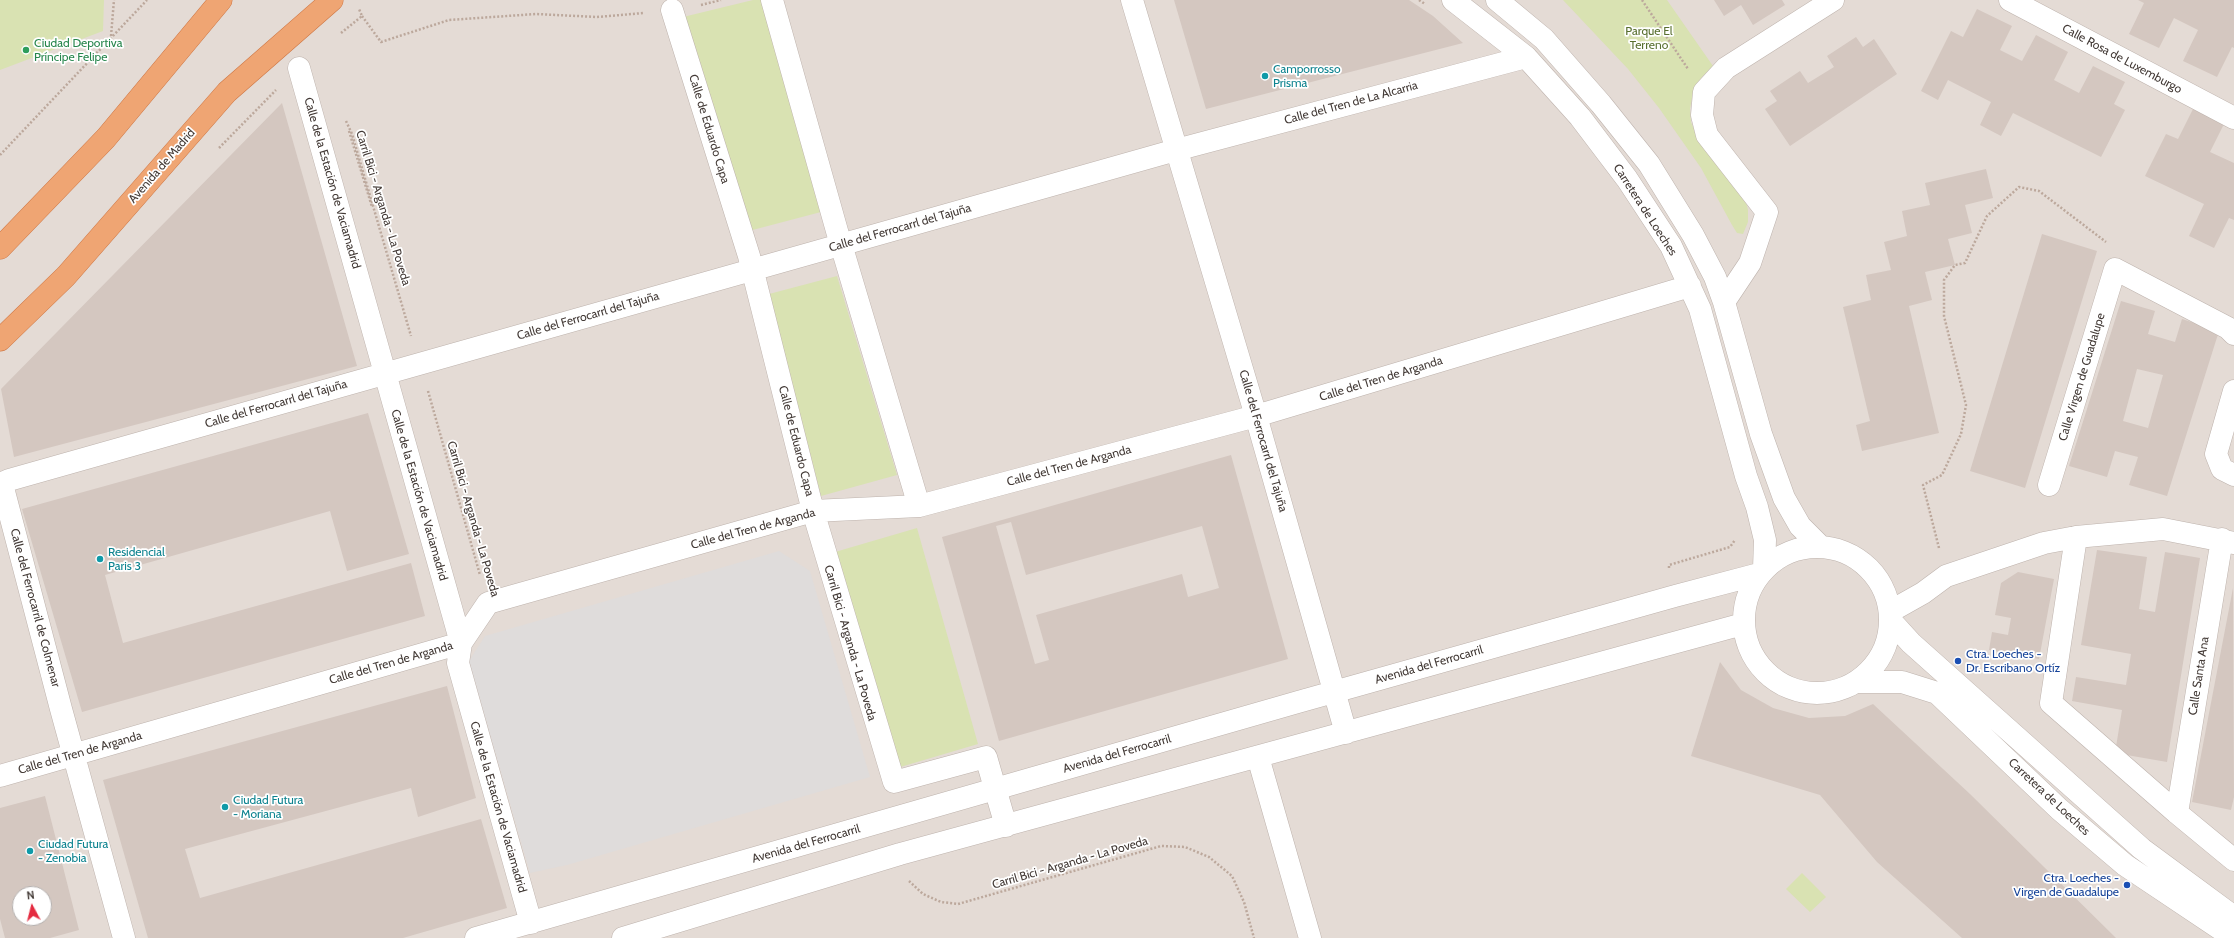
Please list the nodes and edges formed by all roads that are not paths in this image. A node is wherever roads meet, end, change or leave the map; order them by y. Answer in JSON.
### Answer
{"nodes":[{"id":1,"x":221,"y":0,"type":"edge"},
{"id":2,"x":332,"y":0,"type":"edge"},
{"id":3,"x":772,"y":0,"type":"edge"},
{"id":4,"x":1132,"y":0,"type":"edge"},
{"id":5,"x":1453,"y":0,"type":"edge"},
{"id":6,"x":1498,"y":0,"type":"edge"},
{"id":7,"x":1833,"y":0,"type":"edge"},
{"id":8,"x":2010,"y":0,"type":"edge"},
{"id":9,"x":672,"y":10,"type":"road end"},
{"id":10,"x":1526,"y":57,"type":"junction"},
{"id":11,"x":299,"y":68,"type":"dead end"},
{"id":12,"x":2234,"y":118,"type":"edge"},
{"id":13,"x":1174,"y":143,"type":"junction"},
{"id":14,"x":841,"y":244,"type":"junction"},
{"id":15,"x":0,"y":248,"type":"edge"},
{"id":16,"x":753,"y":270,"type":"junction"},
{"id":17,"x":1690,"y":286,"type":"junction"},
{"id":18,"x":1724,"y":302,"type":"junction"},
{"id":19,"x":2234,"y":334,"type":"edge"},
{"id":20,"x":0,"y":340,"type":"edge"},
{"id":21,"x":385,"y":373,"type":"junction"},
{"id":22,"x":2234,"y":391,"type":"edge"},
{"id":23,"x":1256,"y":416,"type":"junction"},
{"id":24,"x":2234,"y":475,"type":"edge"},
{"id":25,"x":1,"y":484,"type":"edge"},
{"id":26,"x":2049,"y":485,"type":"dead end"},
{"id":27,"x":919,"y":506,"type":"junction"},
{"id":28,"x":813,"y":511,"type":"junction"},
{"id":29,"x":2076,"y":537,"type":"junction"},
{"id":30,"x":2228,"y":541,"type":"edge"},
{"id":31,"x":1821,"y":547,"type":"junction"},
{"id":32,"x":1762,"y":572,"type":"junction"},
{"id":33,"x":1891,"y":616,"type":"junction"},
{"id":34,"x":1743,"y":624,"type":"junction"},
{"id":35,"x":461,"y":643,"type":"junction"},
{"id":36,"x":1858,"y":682,"type":"junction"},
{"id":37,"x":1334,"y":692,"type":"junction"},
{"id":38,"x":1346,"y":733,"type":"junction"},
{"id":39,"x":74,"y":756,"type":"junction"},
{"id":40,"x":1258,"y":757,"type":"junction"},
{"id":41,"x":0,"y":776,"type":"edge"},
{"id":42,"x":995,"y":789,"type":"junction"},
{"id":43,"x":2177,"y":813,"type":"junction"},
{"id":44,"x":1006,"y":826,"type":"junction"},
{"id":45,"x":2234,"y":860,"type":"edge"},
{"id":46,"x":2234,"y":917,"type":"edge"},
{"id":47,"x":531,"y":923,"type":"junction"},
{"id":48,"x":124,"y":938,"type":"edge"},
{"id":49,"x":476,"y":938,"type":"edge"},
{"id":50,"x":623,"y":938,"type":"edge"},
{"id":51,"x":1310,"y":938,"type":"edge"},
{"id":52,"x":2234,"y":938,"type":"edge"}],
"edges":[{"from":1,"to":15,"type":"highway"},
{"from":2,"to":20,"type":"highway","name":"Avenida de Madrid"},
{"from":3,"to":14,"type":"street"},
{"from":4,"to":13,"type":"street"},
{"from":5,"to":10,"type":"street","name":"Carretera de Loeches"},
{"from":6,"to":18,"type":"street"},
{"from":7,"to":18,"type":"street"},
{"from":8,"to":12,"type":"street","name":"Calle Rosa de Luxemburgo"},
{"from":9,"to":16,"type":"street","name":"Calle de Eduardo Capa"},
{"from":10,"to":13,"type":"street","name":"Calle del Tren de La Alcarria"},
{"from":10,"to":17,"type":"street","name":"Carretera de Loeches"},
{"from":11,"to":21,"type":"street","name":"Calle de la Estación de Vaciamadrid"},
{"from":13,"to":14,"type":"street","name":"Calle del Ferrocarrl del Tajuña"},
{"from":13,"to":23,"type":"street","name":"Calle del Ferrocarrl del Tajuña"},
{"from":14,"to":16,"type":"street","name":"Calle del Ferrocarrl del Tajuña"},
{"from":14,"to":27,"type":"street"},
{"from":16,"to":21,"type":"street","name":"Calle del Ferrocarrl del Tajuña"},
{"from":16,"to":28,"type":"street","name":"Calle de Eduardo Capa"},
{"from":17,"to":23,"type":"street","name":"Calle del Tren de Arganda"},
{"from":17,"to":32,"type":"street","name":"Carretera de Loeches"},
{"from":18,"to":31,"type":"street"},
{"from":19,"to":26,"type":"street","name":"Calle Virgen de Guadalupe"},
{"from":21,"to":25,"type":"street","name":"Calle del Ferrocarrl del Tajuña"},
{"from":21,"to":35,"type":"street","name":"Calle de la Estación de Vaciamadrid"},
{"from":22,"to":24,"type":"street"},
{"from":23,"to":27,"type":"street","name":"Calle del Tren de Arganda"},
{"from":23,"to":37,"type":"street","name":"Calle del Ferrocarrl del Tajuña"},
{"from":25,"to":39,"type":"street","name":"Calle del Ferrocarril de Colmenar"},
{"from":27,"to":28,"type":"street","name":"Calle del Tren de Arganda"},
{"from":28,"to":35,"type":"street","name":"Calle del Tren de Arganda"},
{"from":28,"to":42,"type":"street","name":"Calle de Eduardo Capa"},
{"from":29,"to":30,"type":"street"},
{"from":29,"to":33,"type":"street"},
{"from":29,"to":43,"type":"street"},
{"from":30,"to":43,"type":"street","name":"Calle Santa Ana"},
{"from":31,"to":32,"type":"street"},
{"from":31,"to":33,"type":"street"},
{"from":32,"to":34,"type":"street"},
{"from":32,"to":37,"type":"street","name":"Avenida del Ferrocarril"},
{"from":33,"to":36,"type":"street"},
{"from":33,"to":46,"type":"street","name":"Carretera de Loeches"},
{"from":34,"to":36,"type":"street"},
{"from":34,"to":38,"type":"street"},
{"from":35,"to":39,"type":"street","name":"Calle del Tren de Arganda"},
{"from":35,"to":47,"type":"street","name":"Calle de la Estación de Vaciamadrid"},
{"from":36,"to":52,"type":"street","name":"Carretera de Loeches"},
{"from":37,"to":38,"type":"street","name":"Calle del Ferrocarrl del Tajuña"},
{"from":37,"to":42,"type":"street","name":"Avenida del Ferrocarril"},
{"from":38,"to":40,"type":"street"},
{"from":39,"to":41,"type":"street","name":"Calle del Tren de Arganda"},
{"from":39,"to":48,"type":"street","name":"Calle del Ferrocarril de Colmenar"},
{"from":40,"to":44,"type":"street"},
{"from":40,"to":51,"type":"street"},
{"from":42,"to":44,"type":"street","name":"Calle de Eduardo Capa"},
{"from":42,"to":47,"type":"street","name":"Avenida del Ferrocarril"},
{"from":43,"to":45,"type":"street"},
{"from":44,"to":50,"type":"street"},
{"from":47,"to":49,"type":"street","name":"Avenida del Ferrocarril"}]}
